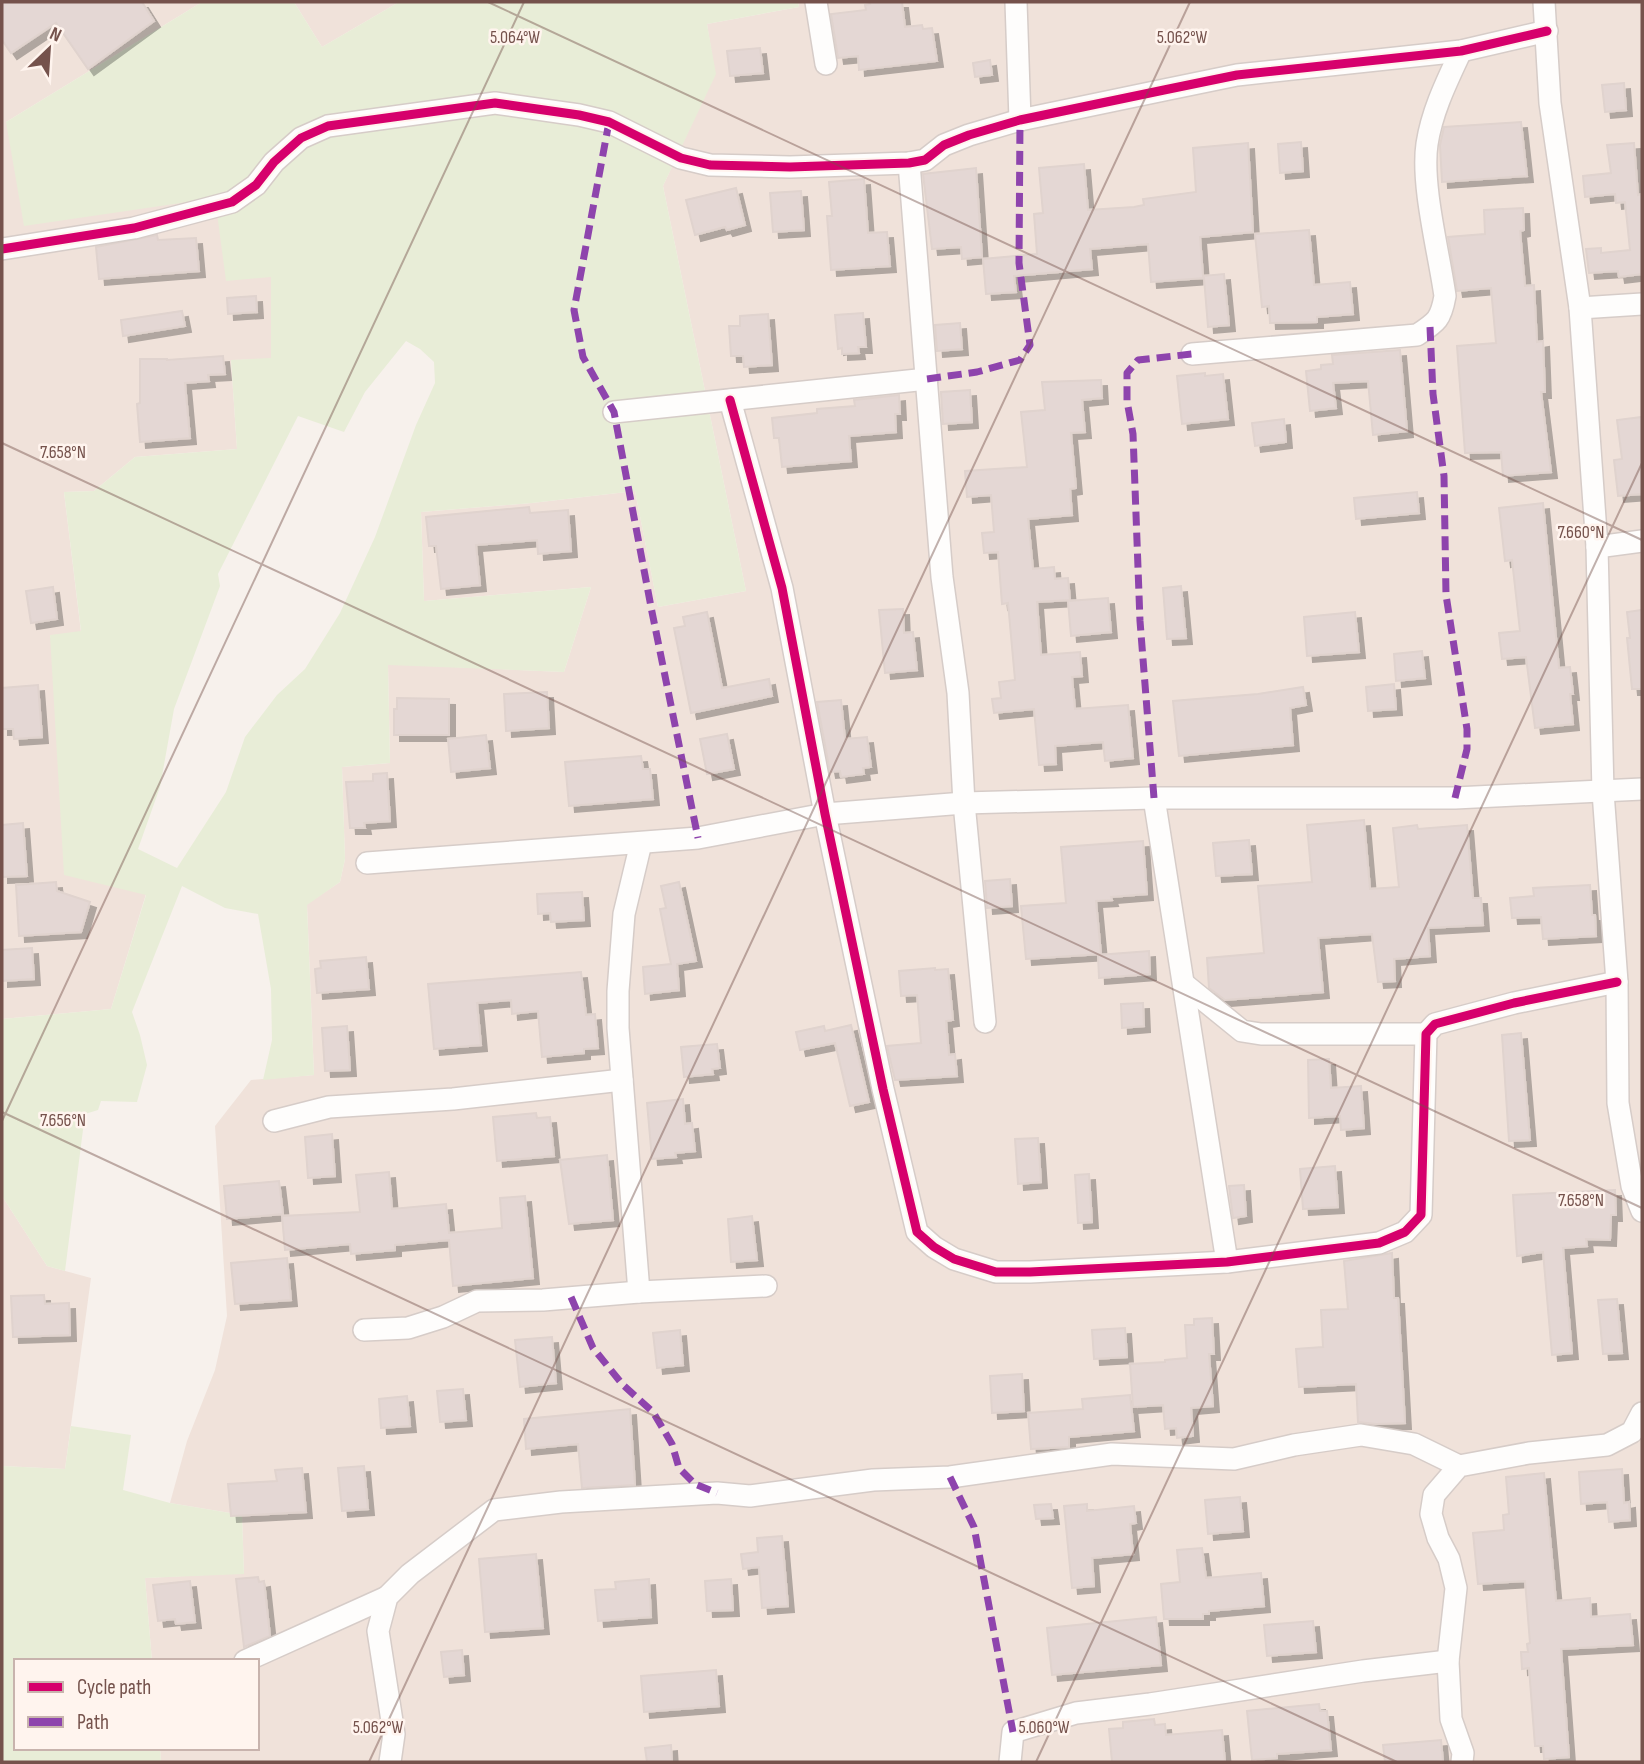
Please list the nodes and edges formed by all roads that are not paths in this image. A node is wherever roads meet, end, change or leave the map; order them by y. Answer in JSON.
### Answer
{"nodes":[{"id":1,"x":816,"y":2,"type":"edge"},
{"id":2,"x":1016,"y":2,"type":"edge"},
{"id":3,"x":1544,"y":2,"type":"edge"},
{"id":4,"x":1547,"y":32,"type":"junction"},
{"id":5,"x":1461,"y":51,"type":"junction"},
{"id":6,"x":826,"y":64,"type":"dead end"},
{"id":7,"x":1020,"y":120,"type":"junction"},
{"id":8,"x":909,"y":163,"type":"junction"},
{"id":9,"x":2,"y":249,"type":"edge"},
{"id":10,"x":1642,"y":304,"type":"edge"},
{"id":11,"x":1580,"y":308,"type":"junction"},
{"id":12,"x":1192,"y":354,"type":"dead end"},
{"id":13,"x":927,"y":379,"type":"junction"},
{"id":14,"x":730,"y":400,"type":"junction"},
{"id":15,"x":614,"y":412,"type":"dead end"},
{"id":16,"x":1642,"y":541,"type":"edge"},
{"id":17,"x":1597,"y":547,"type":"junction"},
{"id":18,"x":1642,"y":789,"type":"edge"},
{"id":19,"x":1604,"y":792,"type":"junction"},
{"id":20,"x":1154,"y":798,"type":"junction"},
{"id":21,"x":964,"y":803,"type":"junction"},
{"id":22,"x":825,"y":814,"type":"junction"},
{"id":23,"x":641,"y":843,"type":"junction"},
{"id":24,"x":367,"y":863,"type":"dead end"},
{"id":25,"x":1617,"y":982,"type":"junction"},
{"id":26,"x":1184,"y":984,"type":"junction"},
{"id":27,"x":985,"y":1021,"type":"dead end"},
{"id":28,"x":1426,"y":1034,"type":"junction"},
{"id":29,"x":622,"y":1080,"type":"junction"},
{"id":30,"x":274,"y":1121,"type":"dead end"},
{"id":31,"x":1642,"y":1211,"type":"edge"},
{"id":32,"x":1227,"y":1262,"type":"junction"},
{"id":33,"x":766,"y":1286,"type":"dead end"},
{"id":34,"x":639,"y":1292,"type":"junction"},
{"id":35,"x":364,"y":1330,"type":"dead end"},
{"id":36,"x":1642,"y":1413,"type":"edge"},
{"id":37,"x":1459,"y":1466,"type":"junction"},
{"id":38,"x":387,"y":1597,"type":"junction"},
{"id":39,"x":249,"y":1659,"type":"edge"},
{"id":40,"x":1448,"y":1661,"type":"junction"},
{"id":41,"x":390,"y":1762,"type":"edge"},
{"id":42,"x":1010,"y":1762,"type":"edge"},
{"id":43,"x":1462,"y":1762,"type":"edge"}],
"edges":[{"from":1,"to":6,"type":"street"},
{"from":2,"to":7,"type":"street"},
{"from":3,"to":4,"type":"street"},
{"from":4,"to":5,"type":"street"},
{"from":4,"to":11,"type":"street"},
{"from":5,"to":7,"type":"street"},
{"from":5,"to":12,"type":"street"},
{"from":7,"to":8,"type":"street"},
{"from":8,"to":9,"type":"street"},
{"from":8,"to":13,"type":"street"},
{"from":10,"to":11,"type":"street"},
{"from":11,"to":17,"type":"street"},
{"from":13,"to":14,"type":"street"},
{"from":13,"to":21,"type":"street"},
{"from":14,"to":15,"type":"street"},
{"from":14,"to":22,"type":"street"},
{"from":16,"to":17,"type":"street"},
{"from":17,"to":19,"type":"street"},
{"from":18,"to":19,"type":"street"},
{"from":19,"to":20,"type":"street"},
{"from":19,"to":25,"type":"street"},
{"from":20,"to":21,"type":"street"},
{"from":20,"to":26,"type":"street"},
{"from":21,"to":22,"type":"street"},
{"from":21,"to":27,"type":"street"},
{"from":22,"to":23,"type":"street"},
{"from":22,"to":32,"type":"street"},
{"from":23,"to":24,"type":"street"},
{"from":23,"to":29,"type":"street"},
{"from":25,"to":28,"type":"street"},
{"from":25,"to":31,"type":"street"},
{"from":26,"to":28,"type":"street"},
{"from":26,"to":32,"type":"street"},
{"from":28,"to":32,"type":"street"},
{"from":29,"to":30,"type":"street"},
{"from":29,"to":34,"type":"street"},
{"from":33,"to":34,"type":"street"},
{"from":34,"to":35,"type":"street"},
{"from":36,"to":37,"type":"street"},
{"from":37,"to":38,"type":"street"},
{"from":37,"to":40,"type":"street"},
{"from":38,"to":39,"type":"street"},
{"from":38,"to":41,"type":"street"},
{"from":40,"to":42,"type":"street"},
{"from":40,"to":43,"type":"street"}]}
